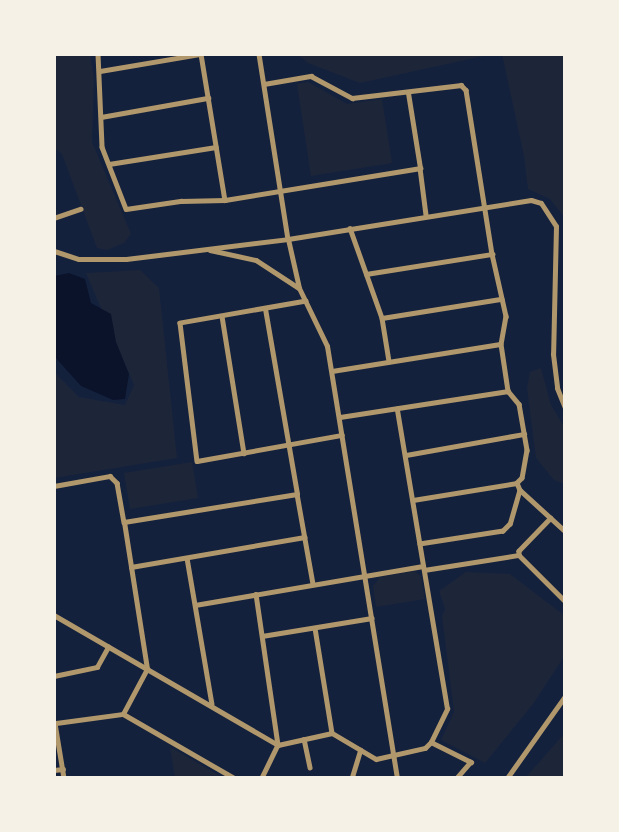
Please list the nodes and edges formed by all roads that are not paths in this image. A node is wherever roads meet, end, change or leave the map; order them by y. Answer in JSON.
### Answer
{"nodes":[{"id":1,"x":98,"y":54,"type":"edge"},
{"id":2,"x":259,"y":54,"type":"edge"},
{"id":3,"x":100,"y":71,"type":"junction"},
{"id":4,"x":264,"y":84,"type":"junction"},
{"id":5,"x":408,"y":93,"type":"junction"},
{"id":6,"x":208,"y":98,"type":"junction"},
{"id":7,"x":101,"y":117,"type":"junction"},
{"id":8,"x":216,"y":147,"type":"junction"},
{"id":9,"x":109,"y":164,"type":"junction"},
{"id":10,"x":421,"y":168,"type":"junction"},
{"id":11,"x":281,"y":192,"type":"junction"},
{"id":12,"x":225,"y":200,"type":"junction"},
{"id":13,"x":484,"y":205,"type":"junction"},
{"id":14,"x":80,"y":209,"type":"dead end"},
{"id":15,"x":426,"y":215,"type":"junction"},
{"id":16,"x":54,"y":218,"type":"edge"},
{"id":17,"x":350,"y":228,"type":"junction"},
{"id":18,"x":288,"y":239,"type":"junction"},
{"id":19,"x":209,"y":250,"type":"junction"},
{"id":20,"x":54,"y":251,"type":"edge"},
{"id":21,"x":492,"y":254,"type":"junction"},
{"id":22,"x":366,"y":274,"type":"junction"},
{"id":23,"x":299,"y":288,"type":"junction"},
{"id":24,"x":501,"y":299,"type":"junction"},
{"id":25,"x":306,"y":301,"type":"junction"},
{"id":26,"x":265,"y":309,"type":"junction"},
{"id":27,"x":222,"y":316,"type":"junction"},
{"id":28,"x":382,"y":318,"type":"junction"},
{"id":29,"x":500,"y":344,"type":"junction"},
{"id":30,"x":388,"y":361,"type":"junction"},
{"id":31,"x":332,"y":370,"type":"junction"},
{"id":32,"x":508,"y":391,"type":"junction"},
{"id":33,"x":565,"y":408,"type":"edge"},
{"id":34,"x":397,"y":409,"type":"junction"},
{"id":35,"x":340,"y":417,"type":"junction"},
{"id":36,"x":524,"y":434,"type":"junction"},
{"id":37,"x":343,"y":435,"type":"junction"},
{"id":38,"x":288,"y":445,"type":"junction"},
{"id":39,"x":244,"y":453,"type":"junction"},
{"id":40,"x":406,"y":455,"type":"junction"},
{"id":41,"x":517,"y":483,"type":"junction"},
{"id":42,"x":54,"y":486,"type":"edge"},
{"id":43,"x":520,"y":490,"type":"junction"},
{"id":44,"x":297,"y":494,"type":"junction"},
{"id":45,"x":413,"y":500,"type":"junction"},
{"id":46,"x":551,"y":518,"type":"junction"},
{"id":47,"x":124,"y":522,"type":"junction"},
{"id":48,"x":565,"y":531,"type":"edge"},
{"id":49,"x":304,"y":537,"type":"junction"},
{"id":50,"x":420,"y":544,"type":"junction"},
{"id":51,"x":519,"y":555,"type":"junction"},
{"id":52,"x":187,"y":558,"type":"junction"},
{"id":53,"x":131,"y":567,"type":"junction"},
{"id":54,"x":424,"y":568,"type":"junction"},
{"id":55,"x":365,"y":575,"type":"junction"},
{"id":56,"x":313,"y":584,"type":"junction"},
{"id":57,"x":256,"y":594,"type":"junction"},
{"id":58,"x":565,"y":601,"type":"edge"},
{"id":59,"x":195,"y":605,"type":"junction"},
{"id":60,"x":54,"y":615,"type":"edge"},
{"id":61,"x":372,"y":618,"type":"junction"},
{"id":62,"x":316,"y":628,"type":"junction"},
{"id":63,"x":262,"y":636,"type":"junction"},
{"id":64,"x":108,"y":647,"type":"junction"},
{"id":65,"x":147,"y":669,"type":"junction"},
{"id":66,"x":54,"y":676,"type":"edge"},
{"id":67,"x":565,"y":696,"type":"edge"},
{"id":68,"x":212,"y":705,"type":"junction"},
{"id":69,"x":123,"y":714,"type":"junction"},
{"id":70,"x":55,"y":723,"type":"edge"},
{"id":71,"x":332,"y":733,"type":"junction"},
{"id":72,"x":304,"y":739,"type":"junction"},
{"id":73,"x":432,"y":742,"type":"junction"},
{"id":74,"x":278,"y":745,"type":"junction"},
{"id":75,"x":360,"y":750,"type":"junction"},
{"id":76,"x":394,"y":755,"type":"junction"},
{"id":77,"x":310,"y":767,"type":"dead end"},
{"id":78,"x":62,"y":769,"type":"junction"},
{"id":79,"x":54,"y":770,"type":"edge"},
{"id":80,"x":352,"y":776,"type":"edge"},
{"id":81,"x":64,"y":778,"type":"edge"},
{"id":82,"x":234,"y":778,"type":"edge"},
{"id":83,"x":262,"y":778,"type":"edge"},
{"id":84,"x":397,"y":778,"type":"edge"},
{"id":85,"x":457,"y":778,"type":"edge"},
{"id":86,"x":507,"y":778,"type":"edge"}],
"edges":[{"from":1,"to":3,"type":"street"},
{"from":2,"to":4,"type":"street"},
{"from":3,"to":6,"type":"street"},
{"from":3,"to":7,"type":"street"},
{"from":4,"to":5,"type":"street"},
{"from":4,"to":11,"type":"street"},
{"from":5,"to":10,"type":"street"},
{"from":5,"to":13,"type":"street"},
{"from":6,"to":7,"type":"street"},
{"from":6,"to":8,"type":"street"},
{"from":7,"to":9,"type":"street"},
{"from":8,"to":9,"type":"street"},
{"from":8,"to":12,"type":"street"},
{"from":9,"to":12,"type":"street"},
{"from":10,"to":11,"type":"street"},
{"from":10,"to":15,"type":"street"},
{"from":11,"to":12,"type":"street"},
{"from":11,"to":18,"type":"street"},
{"from":13,"to":15,"type":"street"},
{"from":13,"to":21,"type":"street"},
{"from":13,"to":33,"type":"street"},
{"from":14,"to":16,"type":"street"},
{"from":15,"to":17,"type":"street"},
{"from":17,"to":18,"type":"street"},
{"from":17,"to":22,"type":"street"},
{"from":18,"to":19,"type":"street"},
{"from":18,"to":23,"type":"street"},
{"from":19,"to":20,"type":"street"},
{"from":19,"to":23,"type":"street"},
{"from":21,"to":22,"type":"street"},
{"from":21,"to":24,"type":"street"},
{"from":22,"to":28,"type":"street"},
{"from":23,"to":25,"type":"street"},
{"from":24,"to":28,"type":"street"},
{"from":24,"to":29,"type":"street"},
{"from":25,"to":26,"type":"street"},
{"from":25,"to":31,"type":"street"},
{"from":26,"to":27,"type":"street"},
{"from":26,"to":38,"type":"street"},
{"from":27,"to":39,"type":"street"},
{"from":27,"to":39,"type":"street"},
{"from":28,"to":30,"type":"street"},
{"from":29,"to":30,"type":"street"},
{"from":29,"to":32,"type":"street"},
{"from":30,"to":31,"type":"street"},
{"from":31,"to":35,"type":"street"},
{"from":32,"to":34,"type":"street"},
{"from":32,"to":36,"type":"street"},
{"from":34,"to":35,"type":"street"},
{"from":34,"to":40,"type":"street"},
{"from":35,"to":37,"type":"street"},
{"from":36,"to":40,"type":"street"},
{"from":36,"to":41,"type":"street"},
{"from":37,"to":38,"type":"street"},
{"from":37,"to":55,"type":"street"},
{"from":38,"to":39,"type":"street"},
{"from":38,"to":44,"type":"street"},
{"from":40,"to":45,"type":"street"},
{"from":41,"to":43,"type":"street"},
{"from":41,"to":45,"type":"street"},
{"from":42,"to":47,"type":"street"},
{"from":43,"to":46,"type":"street"},
{"from":43,"to":50,"type":"street"},
{"from":44,"to":47,"type":"street"},
{"from":44,"to":49,"type":"street"},
{"from":45,"to":50,"type":"street"},
{"from":46,"to":48,"type":"street"},
{"from":46,"to":51,"type":"street"},
{"from":47,"to":53,"type":"street"},
{"from":49,"to":52,"type":"street"},
{"from":49,"to":56,"type":"street"},
{"from":50,"to":54,"type":"street"},
{"from":51,"to":54,"type":"street"},
{"from":51,"to":58,"type":"street"},
{"from":52,"to":53,"type":"street"},
{"from":52,"to":59,"type":"street"},
{"from":53,"to":65,"type":"street"},
{"from":54,"to":55,"type":"street"},
{"from":54,"to":73,"type":"street"},
{"from":55,"to":56,"type":"street"},
{"from":55,"to":61,"type":"street"},
{"from":56,"to":57,"type":"street"},
{"from":57,"to":59,"type":"street"},
{"from":57,"to":63,"type":"street"},
{"from":59,"to":68,"type":"street"},
{"from":60,"to":64,"type":"street"},
{"from":61,"to":62,"type":"street"},
{"from":61,"to":76,"type":"street"},
{"from":62,"to":63,"type":"street"},
{"from":62,"to":71,"type":"street"},
{"from":63,"to":74,"type":"street"},
{"from":64,"to":65,"type":"street"},
{"from":64,"to":66,"type":"street"},
{"from":65,"to":68,"type":"street"},
{"from":65,"to":69,"type":"street"},
{"from":67,"to":86,"type":"street"},
{"from":68,"to":74,"type":"street"},
{"from":69,"to":70,"type":"street"},
{"from":69,"to":82,"type":"street"},
{"from":70,"to":78,"type":"street"},
{"from":71,"to":72,"type":"street"},
{"from":71,"to":75,"type":"street"},
{"from":72,"to":74,"type":"street"},
{"from":72,"to":77,"type":"street"},
{"from":73,"to":76,"type":"street"},
{"from":73,"to":85,"type":"street"},
{"from":74,"to":83,"type":"street"},
{"from":75,"to":76,"type":"street"},
{"from":75,"to":80,"type":"street"},
{"from":76,"to":84,"type":"street"},
{"from":78,"to":79,"type":"street"},
{"from":78,"to":81,"type":"street"}]}
